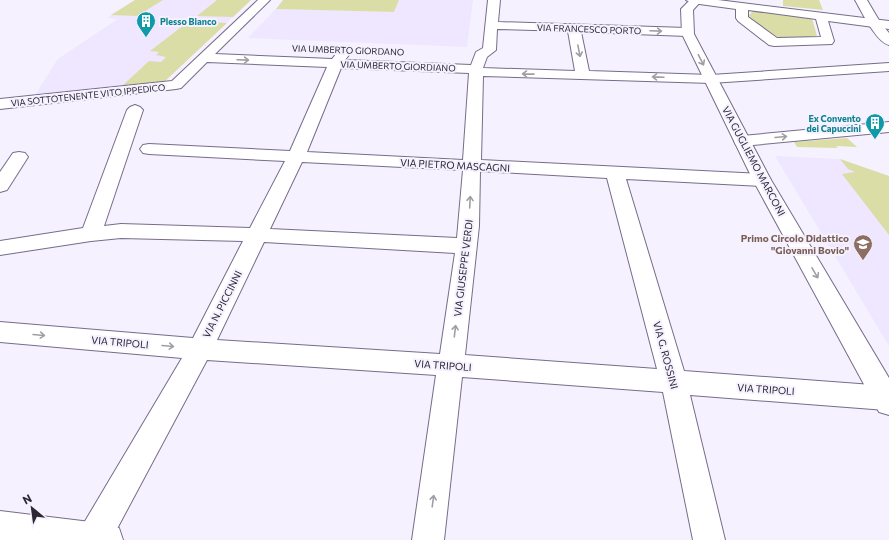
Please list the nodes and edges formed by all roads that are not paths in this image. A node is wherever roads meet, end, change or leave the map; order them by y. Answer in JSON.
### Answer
{"nodes":[{"id":1,"x":264,"y":0,"type":"edge"},
{"id":2,"x":494,"y":0,"type":"edge"},
{"id":3,"x":694,"y":0,"type":"edge"},
{"id":4,"x":861,"y":0,"type":"edge"},
{"id":5,"x":742,"y":7,"type":"junction"},
{"id":6,"x":821,"y":17,"type":"junction"},
{"id":7,"x":876,"y":24,"type":"junction"},
{"id":8,"x":491,"y":25,"type":"junction"},
{"id":9,"x":889,"y":25,"type":"edge"},
{"id":10,"x":574,"y":28,"type":"junction"},
{"id":11,"x":687,"y":32,"type":"junction"},
{"id":12,"x":889,"y":41,"type":"edge"},
{"id":13,"x":216,"y":46,"type":"junction"},
{"id":14,"x":262,"y":48,"type":"dead end"},
{"id":15,"x":362,"y":51,"type":"dead end"},
{"id":16,"x":337,"y":54,"type":"junction"},
{"id":17,"x":204,"y":58,"type":"junction"},
{"id":18,"x":474,"y":63,"type":"junction"},
{"id":19,"x":889,"y":67,"type":"edge"},
{"id":20,"x":583,"y":75,"type":"junction"},
{"id":21,"x":711,"y":79,"type":"junction"},
{"id":22,"x":0,"y":104,"type":"edge"},
{"id":23,"x":135,"y":110,"type":"dead end"},
{"id":24,"x":889,"y":127,"type":"edge"},
{"id":25,"x":742,"y":141,"type":"junction"},
{"id":26,"x":149,"y":149,"type":"dead end"},
{"id":27,"x":19,"y":157,"type":"dead end"},
{"id":28,"x":296,"y":157,"type":"junction"},
{"id":29,"x":472,"y":165,"type":"junction"},
{"id":30,"x":615,"y":173,"type":"junction"},
{"id":31,"x":762,"y":180,"type":"junction"},
{"id":32,"x":0,"y":186,"type":"edge"},
{"id":33,"x":91,"y":234,"type":"junction"},
{"id":34,"x":257,"y":235,"type":"junction"},
{"id":35,"x":466,"y":246,"type":"junction"},
{"id":36,"x":0,"y":248,"type":"edge"},
{"id":37,"x":0,"y":332,"type":"edge"},
{"id":38,"x":200,"y":349,"type":"junction"},
{"id":39,"x":451,"y":365,"type":"junction"},
{"id":40,"x":674,"y":382,"type":"junction"},
{"id":41,"x":888,"y":401,"type":"edge"},
{"id":42,"x":0,"y":527,"type":"edge"},
{"id":43,"x":98,"y":540,"type":"edge"},
{"id":44,"x":428,"y":540,"type":"edge"},
{"id":45,"x":709,"y":540,"type":"edge"}],
"edges":[{"from":1,"to":13,"type":"street"},
{"from":2,"to":8,"type":"street","name":"VIA GIUSEPPE VERDI"},
{"from":3,"to":5,"type":"street"},
{"from":3,"to":11,"type":"street","name":"VIA GUGLIEMO MARCONI"},
{"from":4,"to":7,"type":"street"},
{"from":5,"to":6,"type":"street"},
{"from":5,"to":6,"type":"street"},
{"from":6,"to":7,"type":"street"},
{"from":7,"to":9,"type":"street"},
{"from":7,"to":12,"type":"street"},
{"from":8,"to":10,"type":"street","name":"VIA FRANCESCO PORTO"},
{"from":8,"to":18,"type":"street","name":"VIA GIUSEPPE VERDI"},
{"from":10,"to":11,"type":"street","name":"VIA FRANCESCO PORTO","one_way":true},
{"from":10,"to":20,"type":"street","one_way":true},
{"from":11,"to":21,"type":"street","name":"VIA GUGLIEMO MARCONI","one_way":true},
{"from":13,"to":14,"type":"street"},
{"from":13,"to":17,"type":"street"},
{"from":15,"to":16,"type":"street","name":"VIA UMBERTO GIORDANO"},
{"from":17,"to":16,"type":"street","name":"VIA UMBERTO GIORDANO","one_way":true},
{"from":16,"to":18,"type":"street","name":"VIA UMBERTO GIORDIANO"},
{"from":16,"to":28,"type":"street","name":"VIA N. PICCINNI"},
{"from":17,"to":22,"type":"street","name":"VIA SOTTOTENENTE VITO IPPEDICO"},
{"from":20,"to":18,"type":"street","one_way":true},
{"from":18,"to":29,"type":"street","name":"VIA GIUSEPPE VERDI"},
{"from":19,"to":21,"type":"street"},
{"from":21,"to":20,"type":"street","one_way":true},
{"from":21,"to":25,"type":"street","name":"VIA GUGLIEMO MARCONI"},
{"from":23,"to":33,"type":"street"},
{"from":25,"to":24,"type":"street","one_way":true},
{"from":25,"to":31,"type":"street","name":"VIA GUGLIEMO MARCONI"},
{"from":26,"to":28,"type":"street","name":"VIA PIETRO MASCAGNI"},
{"from":27,"to":32,"type":"street"},
{"from":28,"to":29,"type":"street","name":"VIA PIETRO MASCAGNI"},
{"from":28,"to":34,"type":"street","name":"VIA N. PICCINNI"},
{"from":29,"to":30,"type":"street","name":"VIA PIETRO MASCAGNI"},
{"from":35,"to":29,"type":"street","name":"VIA GIUSEPPE VERDI","one_way":true},
{"from":30,"to":31,"type":"street","name":"VIA PIETRO MASCAGNI"},
{"from":30,"to":40,"type":"street","name":"VIA G. ROSSINI"},
{"from":31,"to":41,"type":"street","name":"VIA GUGLIEMO MARCONI","one_way":true},
{"from":33,"to":34,"type":"street"},
{"from":33,"to":36,"type":"street"},
{"from":34,"to":35,"type":"street"},
{"from":34,"to":38,"type":"street","name":"VIA N. PICCINNI"},
{"from":39,"to":35,"type":"street","name":"VIA GIUSEPPE VERDI","one_way":true},
{"from":37,"to":38,"type":"street","name":"VIA TRIPOLI","one_way":true},
{"from":38,"to":39,"type":"street","name":"VIA TRIPOLI"},
{"from":38,"to":43,"type":"street","name":"VIA N. PICCINNI"},
{"from":39,"to":40,"type":"street","name":"VIA TRIPOLI"},
{"from":44,"to":39,"type":"street","name":"VIA GIUSEPPE VERDI","one_way":true},
{"from":40,"to":41,"type":"street","name":"VIA TRIPOLI"},
{"from":40,"to":45,"type":"street","name":"VIA G. ROSSINI"},
{"from":42,"to":43,"type":"street"}]}
